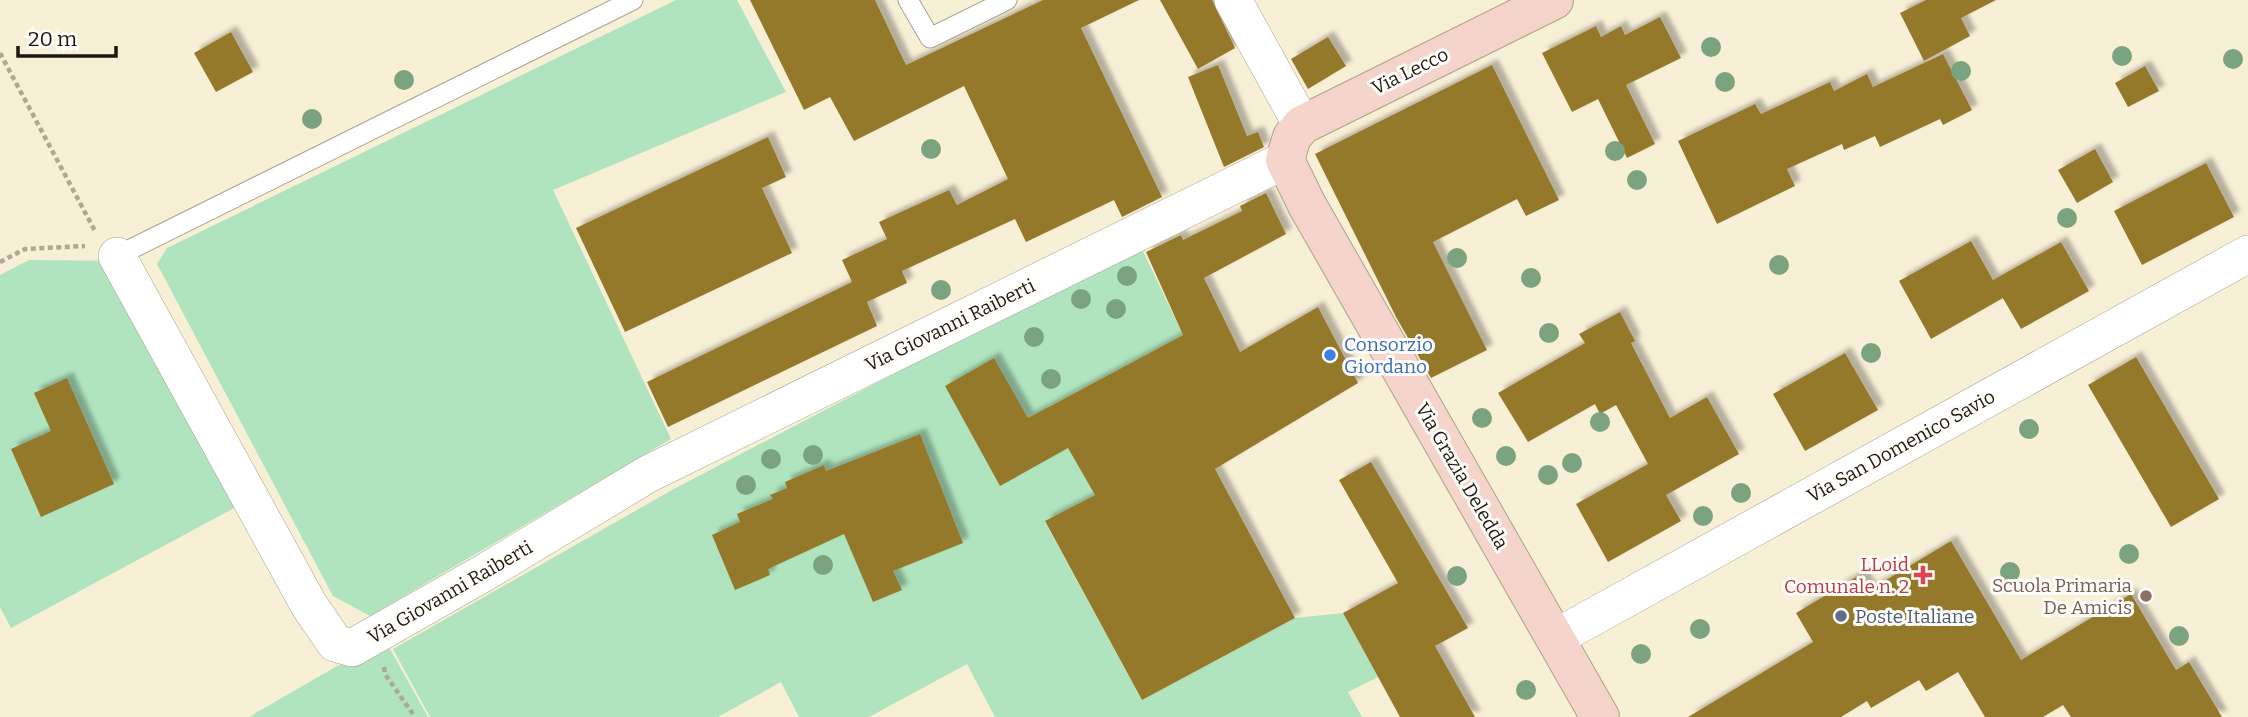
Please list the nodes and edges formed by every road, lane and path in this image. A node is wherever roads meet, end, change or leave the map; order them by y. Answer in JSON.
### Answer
{"nodes":[{"id":1,"x":633,"y":0,"type":"edge"},
{"id":2,"x":908,"y":0,"type":"edge"},
{"id":3,"x":1007,"y":0,"type":"edge"},
{"id":4,"x":1233,"y":0,"type":"edge"},
{"id":5,"x":1554,"y":0,"type":"edge"},
{"id":6,"x":0,"y":53,"type":"edge"},
{"id":7,"x":1302,"y":125,"type":"junction"},
{"id":8,"x":1284,"y":160,"type":"junction"},
{"id":9,"x":110,"y":250,"type":"junction"},
{"id":10,"x":2248,"y":254,"type":"edge"},
{"id":11,"x":0,"y":262,"type":"edge"},
{"id":12,"x":377,"y":635,"type":"junction"},
{"id":13,"x":1555,"y":638,"type":"junction"},
{"id":14,"x":415,"y":717,"type":"edge"},
{"id":15,"x":1600,"y":717,"type":"edge"}],
"edges":[{"from":1,"to":9,"type":"lane"},
{"from":2,"to":3,"type":"lane"},
{"from":4,"to":7,"type":"street"},
{"from":5,"to":7,"type":"street","name":"Via Lecco"},
{"from":6,"to":9,"type":"path"},
{"from":7,"to":8,"type":"street"},
{"from":8,"to":12,"type":"street","name":"Via Giovanni Raiberti"},
{"from":8,"to":13,"type":"street","name":"Via Grazia Deledda"},
{"from":9,"to":11,"type":"path"},
{"from":9,"to":12,"type":"street","name":"Via Giovanni Raiberti"},
{"from":10,"to":13,"type":"street","name":"Via San Domenico Savio"},
{"from":12,"to":14,"type":"path"},
{"from":13,"to":15,"type":"street","name":"Via Grazia Deledda"}]}
